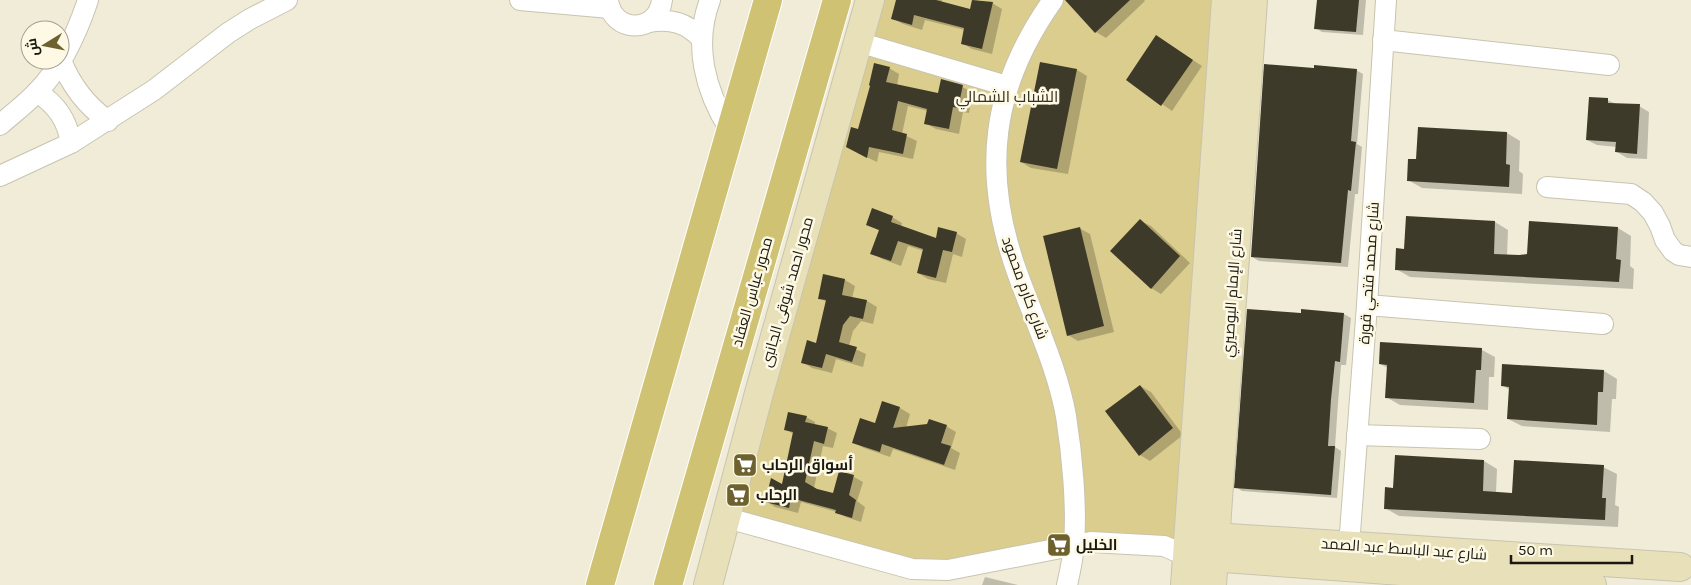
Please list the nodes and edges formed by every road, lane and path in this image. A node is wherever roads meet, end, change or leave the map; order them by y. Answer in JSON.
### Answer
{"nodes":[{"id":1,"x":88,"y":0,"type":"edge"},
{"id":2,"x":287,"y":0,"type":"edge"},
{"id":3,"x":520,"y":0,"type":"edge"},
{"id":4,"x":662,"y":0,"type":"edge"},
{"id":5,"x":710,"y":0,"type":"edge"},
{"id":6,"x":768,"y":0,"type":"edge"},
{"id":7,"x":838,"y":0,"type":"edge"},
{"id":8,"x":870,"y":0,"type":"edge"},
{"id":9,"x":1054,"y":0,"type":"edge"},
{"id":10,"x":1226,"y":0,"type":"edge"},
{"id":11,"x":1253,"y":0,"type":"edge"},
{"id":12,"x":1386,"y":0,"type":"edge"},
{"id":13,"x":609,"y":4,"type":"edge"},
{"id":14,"x":649,"y":22,"type":"junction"},
{"id":15,"x":702,"y":39,"type":"junction"},
{"id":16,"x":1383,"y":40,"type":"junction"},
{"id":17,"x":858,"y":42,"type":"junction"},
{"id":18,"x":70,"y":44,"type":"edge"},
{"id":19,"x":1609,"y":65,"type":"dead end"},
{"id":20,"x":54,"y":70,"type":"edge"},
{"id":21,"x":65,"y":70,"type":"edge"},
{"id":22,"x":1008,"y":86,"type":"junction"},
{"id":23,"x":37,"y":92,"type":"junction"},
{"id":24,"x":108,"y":121,"type":"junction"},
{"id":25,"x":0,"y":125,"type":"edge"},
{"id":26,"x":730,"y":130,"type":"junction"},
{"id":27,"x":71,"y":144,"type":"junction"},
{"id":28,"x":0,"y":176,"type":"edge"},
{"id":29,"x":1547,"y":187,"type":"dead end"},
{"id":30,"x":1691,"y":256,"type":"edge"},
{"id":31,"x":1367,"y":305,"type":"junction"},
{"id":32,"x":1603,"y":324,"type":"dead end"},
{"id":33,"x":1357,"y":435,"type":"junction"},
{"id":34,"x":1480,"y":439,"type":"dead end"},
{"id":35,"x":727,"y":518,"type":"junction"},
{"id":36,"x":1074,"y":544,"type":"junction"},
{"id":37,"x":1194,"y":546,"type":"junction"},
{"id":38,"x":1349,"y":566,"type":"edge"},
{"id":39,"x":1683,"y":569,"type":"edge"},
{"id":40,"x":600,"y":585,"type":"edge"},
{"id":41,"x":668,"y":585,"type":"edge"},
{"id":42,"x":708,"y":585,"type":"edge"},
{"id":43,"x":1067,"y":585,"type":"edge"},
{"id":44,"x":1185,"y":585,"type":"edge"},
{"id":45,"x":1212,"y":585,"type":"edge"},
{"id":46,"x":1592,"y":585,"type":"edge"}],
"edges":[{"from":1,"to":18,"type":"street"},
{"from":2,"to":24,"type":"street"},
{"from":3,"to":13,"type":"street"},
{"from":4,"to":14,"type":"street"},
{"from":5,"to":15,"type":"street"},
{"from":6,"to":26,"type":"main road"},
{"from":7,"to":41,"type":"main road","name":"محور عباس العقاد"},
{"from":8,"to":17,"type":"street","name":"محور احمد شوقى الجانبى"},
{"from":9,"to":22,"type":"street","name":"شارع كارم محمود"},
{"from":10,"to":37,"type":"street","name":"شارع الإمام البوصيري"},
{"from":11,"to":37,"type":"street","name":"شارع الإمام البوصيري"},
{"from":12,"to":16,"type":"street","name":"شارع محمد فتحي قورة"},
{"from":13,"to":14,"type":"street"},
{"from":14,"to":15,"type":"street"},
{"from":15,"to":26,"type":"street"},
{"from":16,"to":19,"type":"street"},
{"from":16,"to":31,"type":"street","name":"شارع محمد فتحي قورة"},
{"from":17,"to":22,"type":"street"},
{"from":17,"to":35,"type":"street","name":"محور احمد شوقى الجانبى"},
{"from":20,"to":23,"type":"street"},
{"from":21,"to":24,"type":"street"},
{"from":22,"to":36,"type":"street","name":"شارع كارم محمود"},
{"from":23,"to":25,"type":"street"},
{"from":23,"to":27,"type":"street"},
{"from":24,"to":27,"type":"street"},
{"from":26,"to":40,"type":"main road"},
{"from":27,"to":28,"type":"street"},
{"from":29,"to":30,"type":"street"},
{"from":31,"to":32,"type":"street"},
{"from":31,"to":33,"type":"street","name":"شارع محمد فتحي قورة"},
{"from":33,"to":34,"type":"street"},
{"from":33,"to":38,"type":"street","name":"شارع محمد فتحي قورة"},
{"from":35,"to":36,"type":"street"},
{"from":35,"to":42,"type":"street","name":"محور احمد شوقى الجانبى"},
{"from":36,"to":37,"type":"street"},
{"from":36,"to":43,"type":"street","name":"شارع كارم محمود"},
{"from":37,"to":38,"type":"street","name":"شارع عبد الباسط عبد الصمد"},
{"from":37,"to":44,"type":"street","name":"شارع الإمام البوصيري"},
{"from":37,"to":45,"type":"street","name":"شارع الإمام البوصيري"},
{"from":38,"to":39,"type":"street","name":"شارع عبد الباسط عبد الصمد"},
{"from":38,"to":46,"type":"street","name":"شارع عبد الباسط عبد الصمد"}]}
